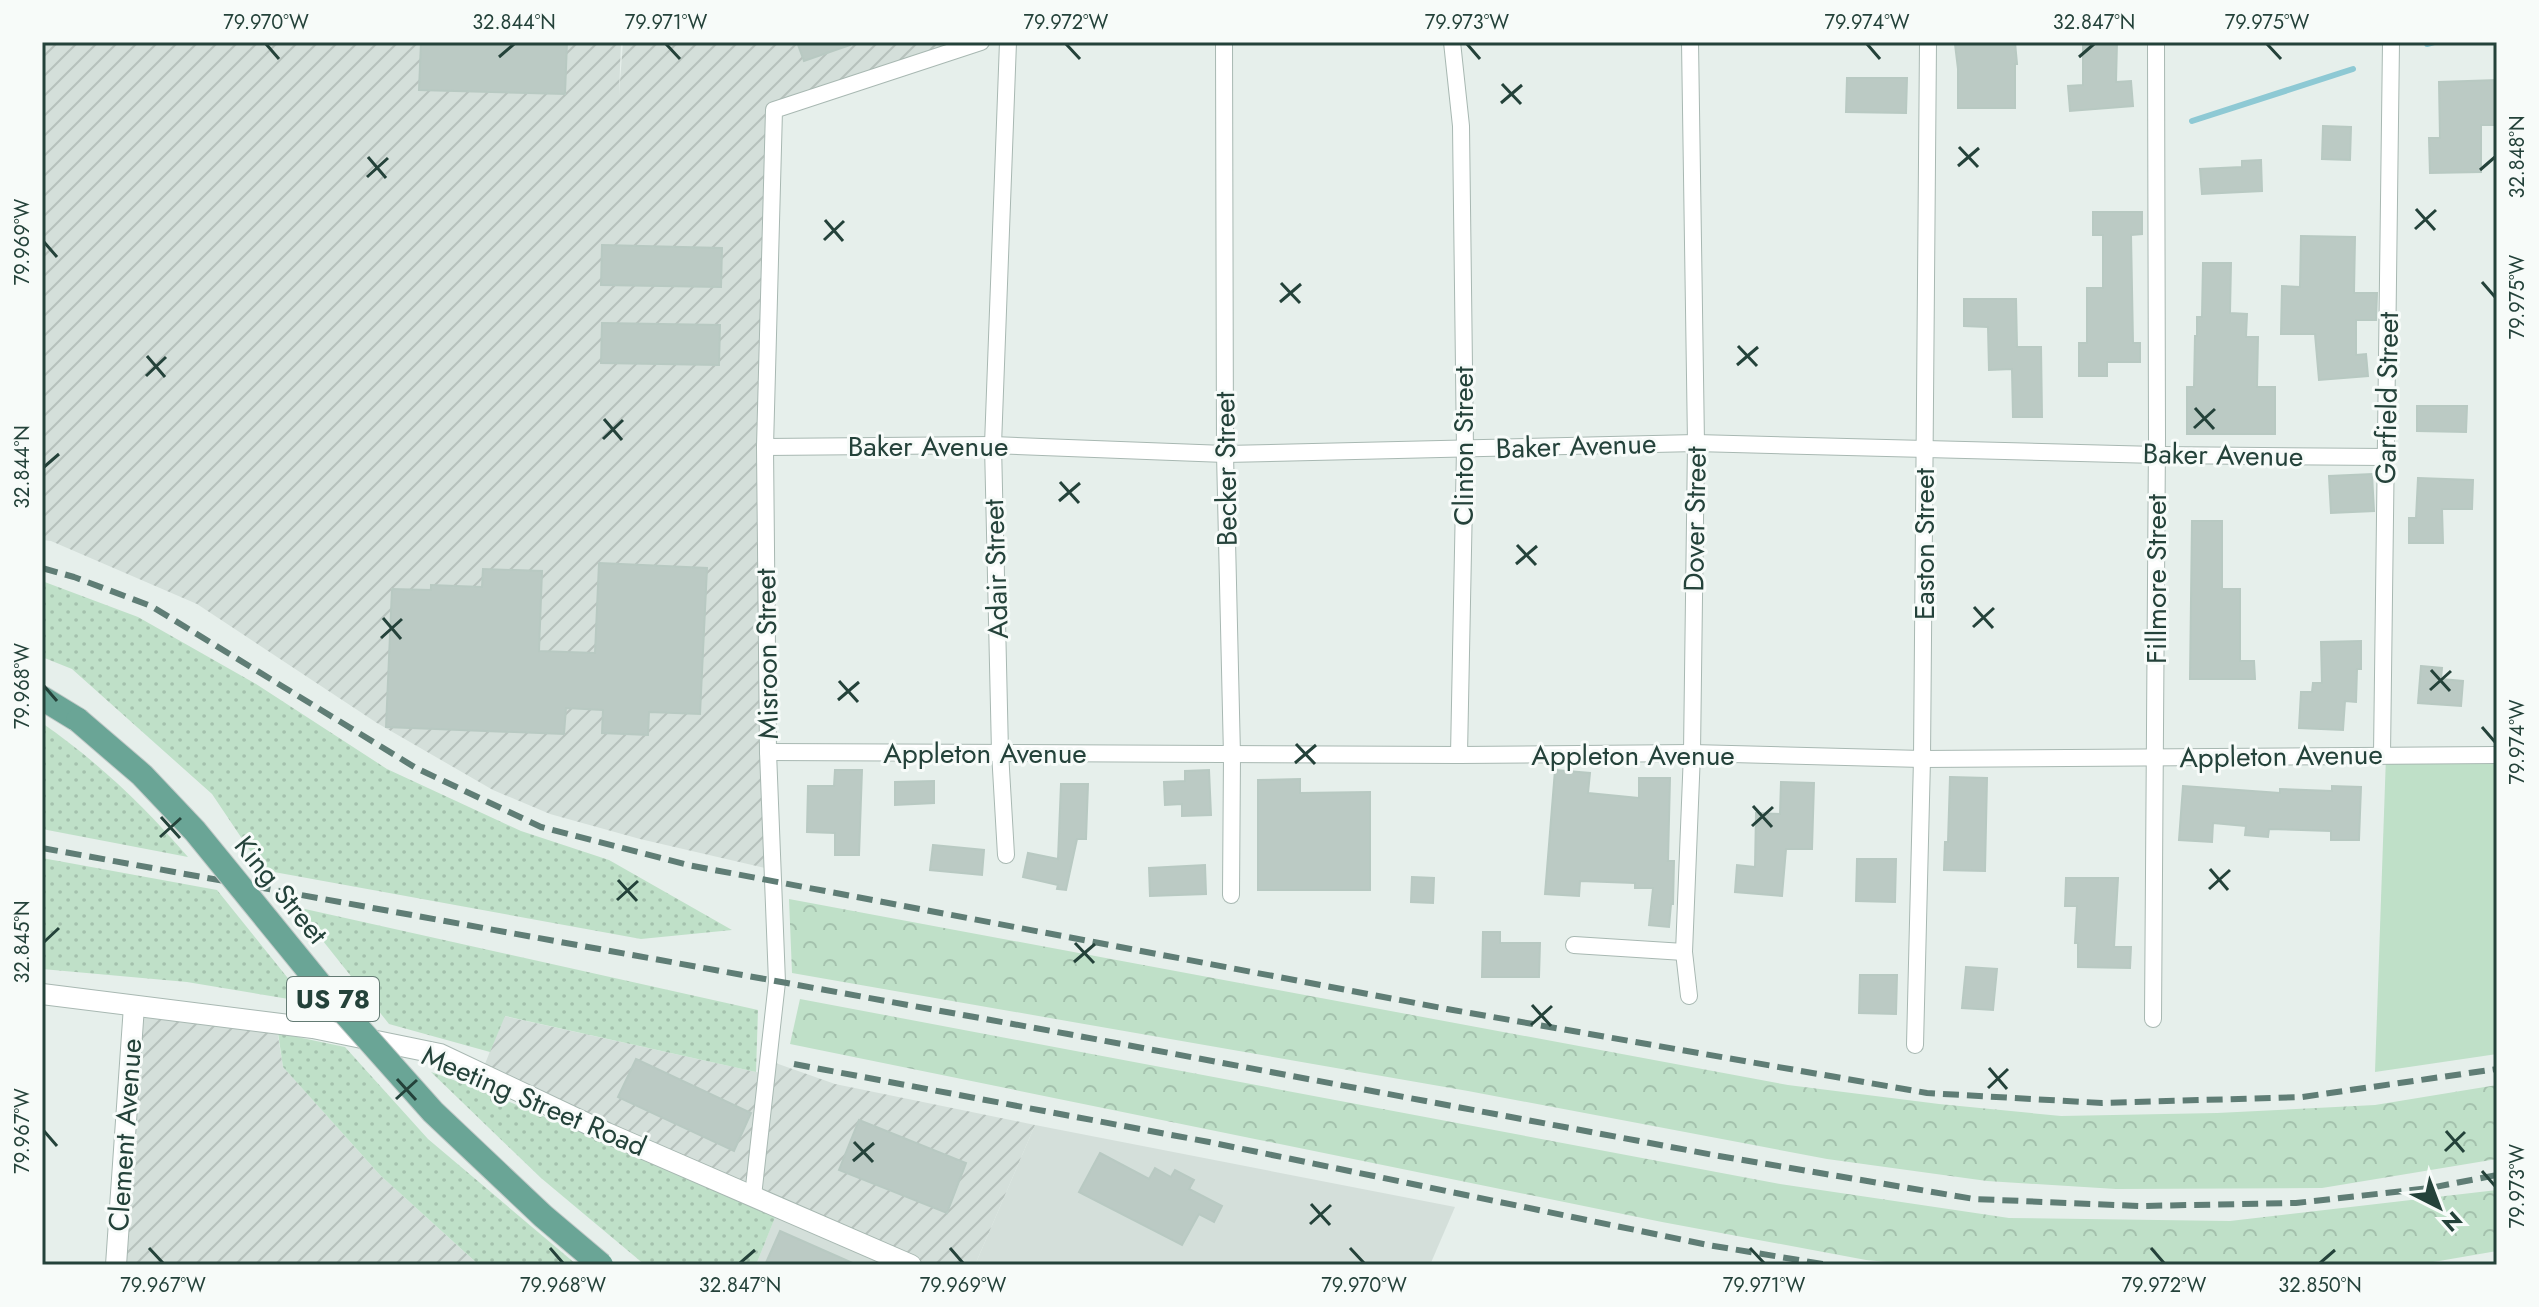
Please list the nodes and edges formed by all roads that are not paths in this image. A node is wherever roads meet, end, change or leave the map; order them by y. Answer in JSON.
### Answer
{"nodes":[{"id":1,"x":981,"y":42,"type":"edge"},
{"id":2,"x":1008,"y":42,"type":"edge"},
{"id":3,"x":1224,"y":42,"type":"edge"},
{"id":4,"x":1452,"y":42,"type":"edge"},
{"id":5,"x":1690,"y":42,"type":"edge"},
{"id":6,"x":1928,"y":42,"type":"edge"},
{"id":7,"x":2156,"y":42,"type":"edge"},
{"id":8,"x":2391,"y":42,"type":"edge"},
{"id":9,"x":1696,"y":443,"type":"junction"},
{"id":10,"x":993,"y":445,"type":"junction"},
{"id":11,"x":765,"y":447,"type":"junction"},
{"id":12,"x":1465,"y":449,"type":"junction"},
{"id":13,"x":1925,"y":449,"type":"junction"},
{"id":14,"x":1225,"y":454,"type":"junction"},
{"id":15,"x":2157,"y":455,"type":"junction"},
{"id":16,"x":2386,"y":457,"type":"junction"},
{"id":17,"x":42,"y":698,"type":"edge"},
{"id":18,"x":768,"y":752,"type":"junction"},
{"id":19,"x":1000,"y":752,"type":"junction"},
{"id":20,"x":1692,"y":753,"type":"junction"},
{"id":21,"x":1232,"y":755,"type":"junction"},
{"id":22,"x":1459,"y":755,"type":"junction"},
{"id":23,"x":2382,"y":755,"type":"junction"},
{"id":24,"x":2497,"y":755,"type":"edge"},
{"id":25,"x":2155,"y":758,"type":"junction"},
{"id":26,"x":1922,"y":759,"type":"junction"},
{"id":27,"x":1006,"y":855,"type":"dead end"},
{"id":28,"x":1231,"y":895,"type":"dead end"},
{"id":29,"x":1574,"y":945,"type":"dead end"},
{"id":30,"x":1684,"y":952,"type":"junction"},
{"id":31,"x":42,"y":994,"type":"edge"},
{"id":32,"x":1689,"y":996,"type":"dead end"},
{"id":33,"x":134,"y":1006,"type":"junction"},
{"id":34,"x":2153,"y":1019,"type":"dead end"},
{"id":35,"x":1915,"y":1045,"type":"dead end"},
{"id":36,"x":753,"y":1196,"type":"junction"},
{"id":37,"x":116,"y":1265,"type":"edge"},
{"id":38,"x":601,"y":1265,"type":"edge"},
{"id":39,"x":911,"y":1265,"type":"edge"}],
"edges":[{"from":1,"to":11,"type":"street","name":"Misroon Street"},
{"from":2,"to":10,"type":"street","name":"Adair Street"},
{"from":3,"to":14,"type":"street","name":"Becker Street"},
{"from":4,"to":12,"type":"street","name":"Clinton Street"},
{"from":5,"to":9,"type":"street","name":"Dover Street"},
{"from":6,"to":13,"type":"street","name":"Easton Street"},
{"from":7,"to":15,"type":"street","name":"Fillmore Street"},
{"from":8,"to":16,"type":"street","name":"Garfield Street"},
{"from":9,"to":12,"type":"street","name":"Baker Avenue"},
{"from":9,"to":13,"type":"street","name":"Baker Avenue"},
{"from":9,"to":20,"type":"street","name":"Dover Street"},
{"from":10,"to":11,"type":"street","name":"Baker Avenue"},
{"from":10,"to":14,"type":"street","name":"Baker Avenue"},
{"from":10,"to":19,"type":"street","name":"Adair Street"},
{"from":11,"to":18,"type":"street","name":"Misroon Street"},
{"from":12,"to":14,"type":"street","name":"Baker Avenue"},
{"from":12,"to":22,"type":"street","name":"Clinton Street"},
{"from":13,"to":15,"type":"street","name":"Baker Avenue"},
{"from":13,"to":26,"type":"street","name":"Easton Street"},
{"from":14,"to":21,"type":"street","name":"Becker Street"},
{"from":15,"to":16,"type":"street","name":"Baker Avenue"},
{"from":15,"to":25,"type":"street","name":"Fillmore Street"},
{"from":16,"to":23,"type":"street","name":"Garfield Street"},
{"from":17,"to":38,"type":"main road","name":"King Street","number":"US 78","bridge":true},
{"from":18,"to":19,"type":"street","name":"Appleton Avenue"},
{"from":18,"to":36,"type":"street","name":"Misroon Street"},
{"from":19,"to":21,"type":"street","name":"Appleton Avenue"},
{"from":19,"to":27,"type":"street","name":"Adair Street"},
{"from":20,"to":22,"type":"street","name":"Appleton Avenue"},
{"from":20,"to":26,"type":"street","name":"Appleton Avenue"},
{"from":20,"to":30,"type":"street","name":"Dover Street"},
{"from":21,"to":22,"type":"street","name":"Appleton Avenue"},
{"from":21,"to":28,"type":"street","name":"Becker Street"},
{"from":23,"to":24,"type":"street","name":"Appleton Avenue"},
{"from":23,"to":25,"type":"street","name":"Appleton Avenue"},
{"from":25,"to":26,"type":"street","name":"Appleton Avenue"},
{"from":25,"to":34,"type":"street","name":"Fillmore Street"},
{"from":26,"to":35,"type":"street","name":"Easton Street"},
{"from":29,"to":30,"type":"street"},
{"from":30,"to":32,"type":"street","name":"Dover Street"},
{"from":31,"to":33,"type":"street","name":"Meeting Street Road"},
{"from":33,"to":36,"type":"street","name":"Meeting Street Road"},
{"from":33,"to":37,"type":"street","name":"Clement Avenue"},
{"from":36,"to":39,"type":"street","name":"Meeting Street Road"}]}
